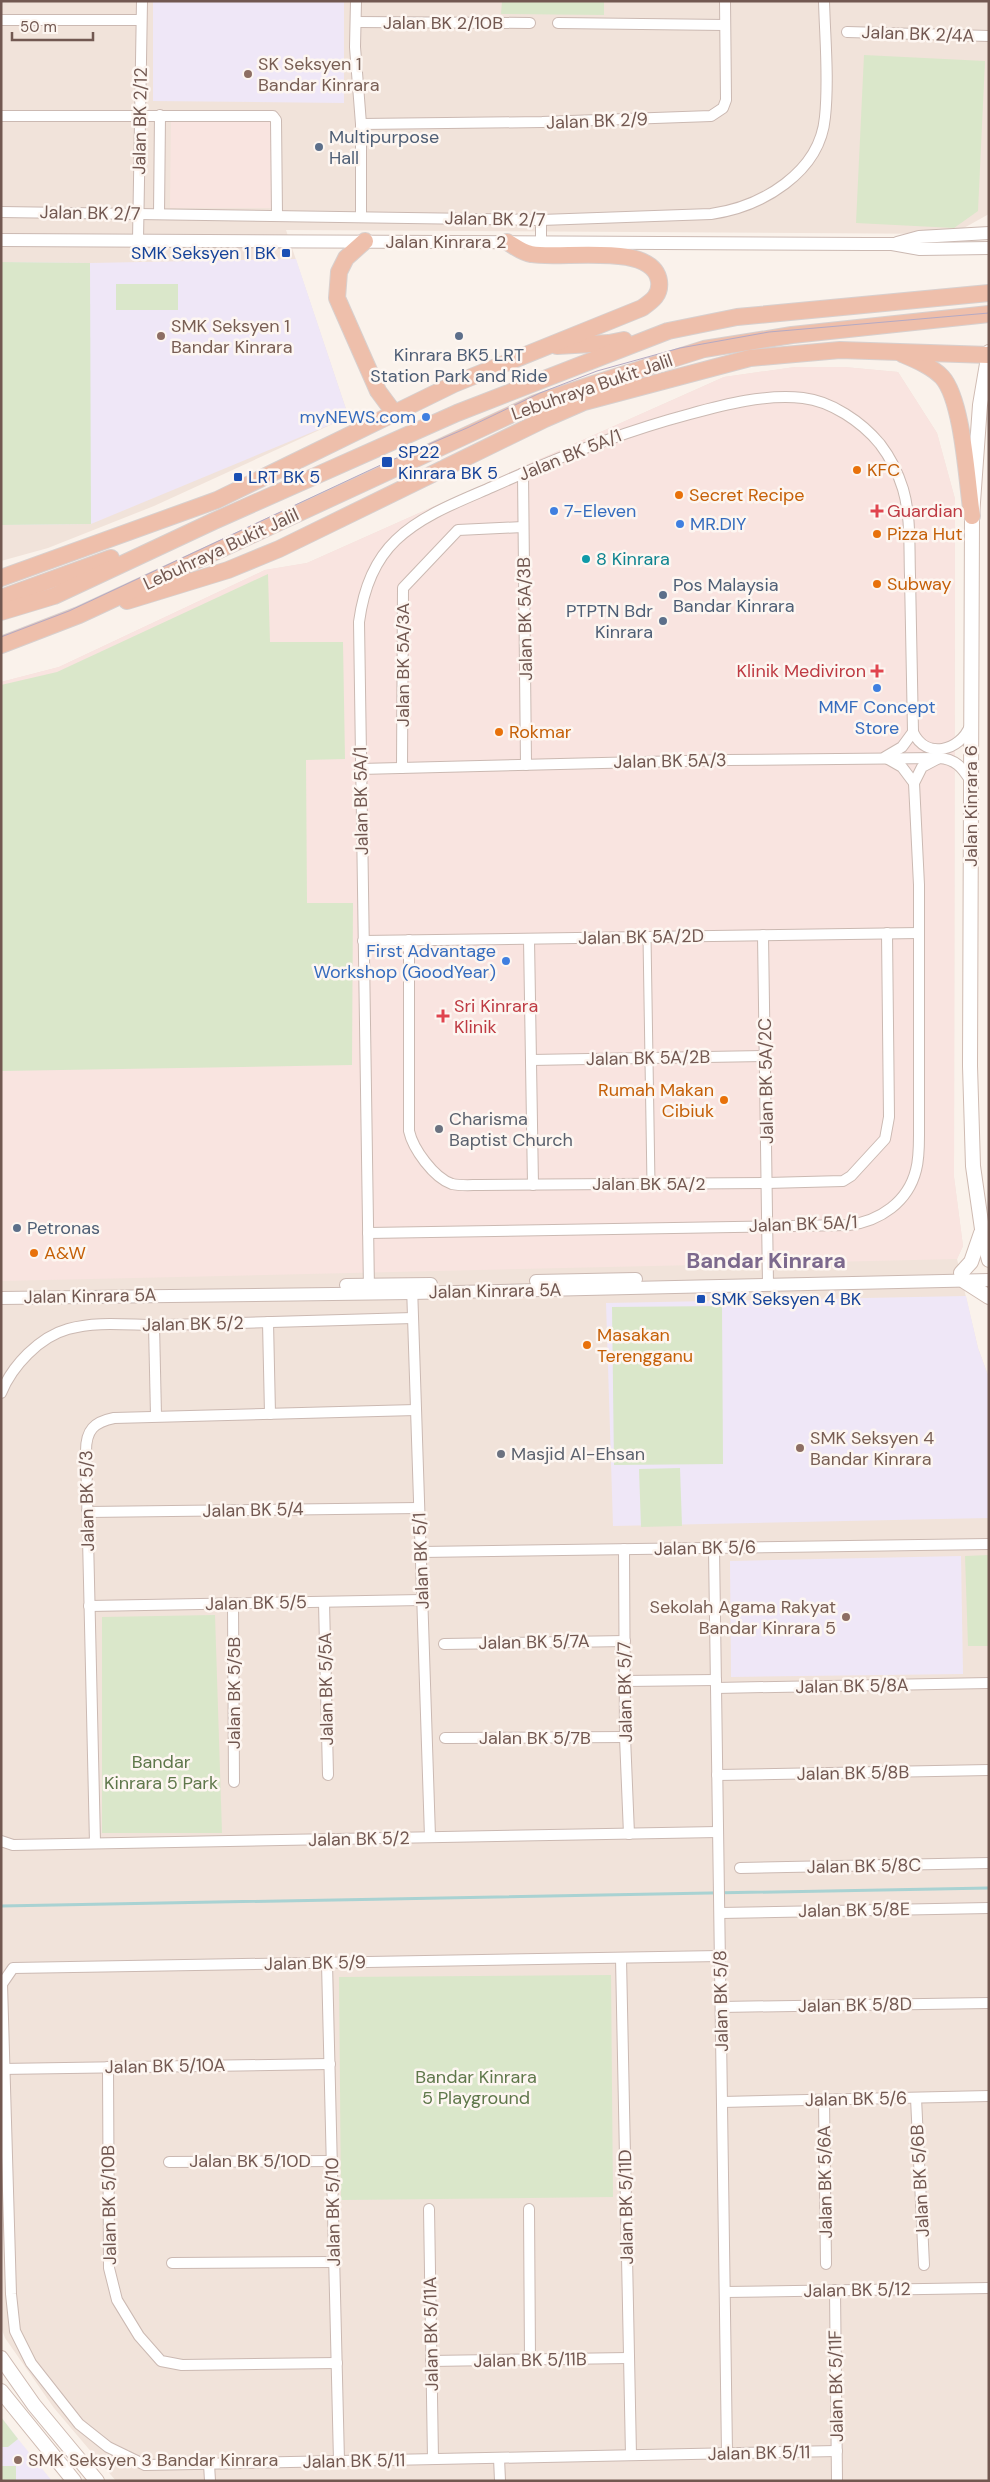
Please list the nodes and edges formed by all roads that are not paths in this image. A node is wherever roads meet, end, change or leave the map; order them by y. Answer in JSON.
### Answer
{"nodes":[{"id":1,"x":142,"y":1,"type":"edge"},
{"id":2,"x":356,"y":1,"type":"edge"},
{"id":3,"x":725,"y":1,"type":"edge"},
{"id":4,"x":824,"y":1,"type":"edge"},
{"id":5,"x":1,"y":20,"type":"edge"},
{"id":6,"x":141,"y":20,"type":"junction"},
{"id":7,"x":356,"y":22,"type":"junction"},
{"id":8,"x":530,"y":23,"type":"dead end"},
{"id":9,"x":558,"y":23,"type":"dead end"},
{"id":10,"x":725,"y":24,"type":"junction"},
{"id":11,"x":847,"y":32,"type":"dead end"},
{"id":12,"x":989,"y":36,"type":"edge"},
{"id":13,"x":140,"y":115,"type":"junction"},
{"id":14,"x":160,"y":115,"type":"junction"},
{"id":15,"x":1,"y":116,"type":"edge"},
{"id":16,"x":361,"y":124,"type":"junction"},
{"id":17,"x":1,"y":212,"type":"edge"},
{"id":18,"x":138,"y":214,"type":"junction"},
{"id":19,"x":159,"y":214,"type":"junction"},
{"id":20,"x":277,"y":215,"type":"junction"},
{"id":21,"x":361,"y":216,"type":"junction"},
{"id":22,"x":541,"y":220,"type":"junction"},
{"id":23,"x":989,"y":233,"type":"edge"},
{"id":24,"x":1,"y":240,"type":"edge"},
{"id":25,"x":138,"y":240,"type":"junction"},
{"id":26,"x":365,"y":242,"type":"junction"},
{"id":27,"x":507,"y":242,"type":"junction"},
{"id":28,"x":541,"y":242,"type":"junction"},
{"id":29,"x":892,"y":244,"type":"junction"},
{"id":30,"x":989,"y":248,"type":"edge"},
{"id":31,"x":989,"y":293,"type":"edge"},
{"id":32,"x":989,"y":314,"type":"edge"},
{"id":33,"x":668,"y":331,"type":"junction"},
{"id":34,"x":544,"y":346,"type":"junction"},
{"id":35,"x":893,"y":351,"type":"junction"},
{"id":36,"x":989,"y":354,"type":"edge"},
{"id":37,"x":677,"y":357,"type":"junction"},
{"id":38,"x":584,"y":402,"type":"junction"},
{"id":39,"x":395,"y":414,"type":"junction"},
{"id":40,"x":523,"y":473,"type":"junction"},
{"id":41,"x":972,"y":516,"type":"junction"},
{"id":42,"x":214,"y":521,"type":"junction"},
{"id":43,"x":524,"y":527,"type":"junction"},
{"id":44,"x":1,"y":578,"type":"edge"},
{"id":45,"x":1,"y":598,"type":"edge"},
{"id":46,"x":1,"y":612,"type":"edge"},
{"id":47,"x":79,"y":615,"type":"junction"},
{"id":48,"x":1,"y":645,"type":"edge"},
{"id":49,"x":972,"y":723,"type":"junction"},
{"id":50,"x":913,"y":732,"type":"junction"},
{"id":51,"x":884,"y":758,"type":"junction"},
{"id":52,"x":939,"y":758,"type":"junction"},
{"id":53,"x":526,"y":765,"type":"junction"},
{"id":54,"x":402,"y":768,"type":"junction"},
{"id":55,"x":360,"y":769,"type":"junction"},
{"id":56,"x":970,"y":780,"type":"junction"},
{"id":57,"x":914,"y":783,"type":"junction"},
{"id":58,"x":919,"y":933,"type":"junction"},
{"id":59,"x":887,"y":934,"type":"junction"},
{"id":60,"x":763,"y":936,"type":"junction"},
{"id":61,"x":647,"y":937,"type":"junction"},
{"id":62,"x":529,"y":939,"type":"junction"},
{"id":63,"x":409,"y":940,"type":"junction"},
{"id":64,"x":363,"y":941,"type":"junction"},
{"id":65,"x":765,"y":1056,"type":"junction"},
{"id":66,"x":649,"y":1058,"type":"junction"},
{"id":67,"x":531,"y":1060,"type":"junction"},
{"id":68,"x":652,"y":1184,"type":"junction"},
{"id":69,"x":767,"y":1184,"type":"junction"},
{"id":70,"x":533,"y":1185,"type":"junction"},
{"id":71,"x":766,"y":1226,"type":"junction"},
{"id":72,"x":982,"y":1230,"type":"junction"},
{"id":73,"x":368,"y":1233,"type":"junction"},
{"id":74,"x":989,"y":1260,"type":"edge"},
{"id":75,"x":989,"y":1272,"type":"edge"},
{"id":76,"x":962,"y":1277,"type":"junction"},
{"id":77,"x":767,"y":1280,"type":"junction"},
{"id":78,"x":989,"y":1280,"type":"edge"},
{"id":79,"x":412,"y":1288,"type":"junction"},
{"id":80,"x":369,"y":1289,"type":"junction"},
{"id":81,"x":1,"y":1290,"type":"edge"},
{"id":82,"x":989,"y":1297,"type":"edge"},
{"id":83,"x":1,"y":1298,"type":"edge"},
{"id":84,"x":413,"y":1318,"type":"junction"},
{"id":85,"x":268,"y":1322,"type":"junction"},
{"id":86,"x":154,"y":1325,"type":"junction"},
{"id":87,"x":1,"y":1392,"type":"edge"},
{"id":88,"x":416,"y":1410,"type":"junction"},
{"id":89,"x":270,"y":1414,"type":"junction"},
{"id":90,"x":156,"y":1416,"type":"junction"},
{"id":91,"x":419,"y":1508,"type":"junction"},
{"id":92,"x":87,"y":1512,"type":"junction"},
{"id":93,"x":989,"y":1544,"type":"edge"},
{"id":94,"x":714,"y":1548,"type":"junction"},
{"id":95,"x":624,"y":1549,"type":"junction"},
{"id":96,"x":421,"y":1552,"type":"junction"},
{"id":97,"x":422,"y":1600,"type":"junction"},
{"id":98,"x":324,"y":1602,"type":"junction"},
{"id":99,"x":233,"y":1604,"type":"junction"},
{"id":100,"x":89,"y":1606,"type":"junction"},
{"id":101,"x":625,"y":1641,"type":"junction"},
{"id":102,"x":444,"y":1644,"type":"dead end"},
{"id":103,"x":625,"y":1681,"type":"junction"},
{"id":104,"x":989,"y":1683,"type":"edge"},
{"id":105,"x":716,"y":1684,"type":"junction"},
{"id":106,"x":625,"y":1737,"type":"junction"},
{"id":107,"x":445,"y":1738,"type":"dead end"},
{"id":108,"x":989,"y":1770,"type":"edge"},
{"id":109,"x":717,"y":1775,"type":"junction"},
{"id":110,"x":328,"y":1776,"type":"dead end"},
{"id":111,"x":234,"y":1782,"type":"dead end"},
{"id":112,"x":718,"y":1832,"type":"junction"},
{"id":113,"x":628,"y":1834,"type":"junction"},
{"id":114,"x":430,"y":1837,"type":"junction"},
{"id":115,"x":1,"y":1841,"type":"edge"},
{"id":116,"x":95,"y":1843,"type":"junction"},
{"id":117,"x":989,"y":1863,"type":"edge"},
{"id":118,"x":740,"y":1868,"type":"dead end"},
{"id":119,"x":989,"y":1908,"type":"edge"},
{"id":120,"x":720,"y":1913,"type":"junction"},
{"id":121,"x":720,"y":1956,"type":"junction"},
{"id":122,"x":621,"y":1958,"type":"junction"},
{"id":123,"x":327,"y":1963,"type":"junction"},
{"id":124,"x":989,"y":2003,"type":"edge"},
{"id":125,"x":721,"y":2007,"type":"junction"},
{"id":126,"x":330,"y":2064,"type":"junction"},
{"id":127,"x":108,"y":2067,"type":"junction"},
{"id":128,"x":2,"y":2069,"type":"edge"},
{"id":129,"x":989,"y":2096,"type":"edge"},
{"id":130,"x":916,"y":2098,"type":"junction"},
{"id":131,"x":824,"y":2100,"type":"junction"},
{"id":132,"x":722,"y":2102,"type":"junction"},
{"id":133,"x":332,"y":2161,"type":"junction"},
{"id":134,"x":169,"y":2162,"type":"dead end"},
{"id":135,"x":429,"y":2209,"type":"dead end"},
{"id":136,"x":529,"y":2209,"type":"dead end"},
{"id":137,"x":334,"y":2262,"type":"junction"},
{"id":138,"x":172,"y":2263,"type":"dead end"},
{"id":139,"x":826,"y":2264,"type":"dead end"},
{"id":140,"x":924,"y":2265,"type":"dead end"},
{"id":141,"x":989,"y":2288,"type":"edge"},
{"id":142,"x":835,"y":2290,"type":"junction"},
{"id":143,"x":725,"y":2292,"type":"junction"},
{"id":144,"x":1,"y":2358,"type":"edge"},
{"id":145,"x":629,"y":2358,"type":"junction"},
{"id":146,"x":530,"y":2360,"type":"junction"},
{"id":147,"x":431,"y":2361,"type":"junction"},
{"id":148,"x":337,"y":2363,"type":"junction"},
{"id":149,"x":1,"y":2391,"type":"edge"},
{"id":150,"x":837,"y":2451,"type":"junction"},
{"id":151,"x":727,"y":2453,"type":"junction"},
{"id":152,"x":631,"y":2455,"type":"junction"},
{"id":153,"x":499,"y":2458,"type":"junction"},
{"id":154,"x":434,"y":2459,"type":"junction"},
{"id":155,"x":339,"y":2461,"type":"junction"},
{"id":156,"x":209,"y":2464,"type":"junction"},
{"id":157,"x":74,"y":2481,"type":"edge"},
{"id":158,"x":97,"y":2481,"type":"edge"},
{"id":159,"x":210,"y":2481,"type":"edge"},
{"id":160,"x":500,"y":2481,"type":"edge"},
{"id":161,"x":837,"y":2481,"type":"edge"}],
"edges":[{"from":1,"to":6,"type":"street","name":"Jalan BK 2/12"},
{"from":2,"to":7,"type":"street"},
{"from":3,"to":10,"type":"street","name":"Jalan BK 2/9"},
{"from":4,"to":22,"type":"street","name":"Jalan BK 2/7"},
{"from":5,"to":6,"type":"street"},
{"from":6,"to":13,"type":"street","name":"Jalan BK 2/12"},
{"from":7,"to":8,"type":"street","name":"Jalan BK 2/10B"},
{"from":7,"to":16,"type":"street"},
{"from":9,"to":10,"type":"street"},
{"from":10,"to":16,"type":"street","name":"Jalan BK 2/9"},
{"from":11,"to":12,"type":"street","name":"Jalan BK 2/4A"},
{"from":13,"to":14,"type":"street"},
{"from":13,"to":15,"type":"street"},
{"from":13,"to":18,"type":"street","name":"Jalan BK 2/12"},
{"from":14,"to":19,"type":"street"},
{"from":14,"to":20,"type":"street"},
{"from":16,"to":21,"type":"street"},
{"from":17,"to":18,"type":"street","name":"Jalan BK 2/7"},
{"from":18,"to":19,"type":"street","name":"Jalan BK 2/7"},
{"from":18,"to":25,"type":"street","name":"Jalan BK 2/12"},
{"from":19,"to":20,"type":"street","name":"Jalan BK 2/7"},
{"from":20,"to":21,"type":"street","name":"Jalan BK 2/7"},
{"from":21,"to":22,"type":"street","name":"Jalan BK 2/7"},
{"from":22,"to":28,"type":"street"},
{"from":23,"to":29,"type":"street","name":"Jalan Kinrara 2"},
{"from":24,"to":25,"type":"street","name":"Jalan Kinrara 2"},
{"from":25,"to":26,"type":"street","name":"Jalan Kinrara 2"},
{"from":26,"to":27,"type":"street","name":"Jalan Kinrara 2"},
{"from":26,"to":39,"type":"highway"},
{"from":27,"to":28,"type":"street","name":"Jalan Kinrara 2"},
{"from":27,"to":34,"type":"highway"},
{"from":28,"to":29,"type":"street","name":"Jalan Kinrara 2"},
{"from":29,"to":30,"type":"street","name":"Jalan Kinrara 2"},
{"from":31,"to":33,"type":"highway","name":"Lebuhraya Bukit Jalil"},
{"from":32,"to":37,"type":"highway","name":"Lebuhraya Bukit Jalil"},
{"from":33,"to":34,"type":"highway"},
{"from":33,"to":42,"type":"highway","name":"Lebuhraya Bukit Jalil"},
{"from":34,"to":39,"type":"highway"},
{"from":35,"to":36,"type":"highway"},
{"from":35,"to":38,"type":"highway"},
{"from":35,"to":41,"type":"highway"},
{"from":36,"to":41,"type":"main road","name":"Jalan Kinrara 6"},
{"from":37,"to":38,"type":"highway"},
{"from":37,"to":47,"type":"highway","name":"Lebuhraya Bukit Jalil"},
{"from":38,"to":47,"type":"highway"},
{"from":39,"to":44,"type":"highway"},
{"from":40,"to":43,"type":"street","name":"Jalan BK 5A/3B"},
{"from":40,"to":50,"type":"street","name":"Jalan BK 5A/1"},
{"from":40,"to":55,"type":"street","name":"Jalan BK 5A/1"},
{"from":41,"to":49,"type":"main road","name":"Jalan Kinrara 6"},
{"from":42,"to":45,"type":"highway"},
{"from":42,"to":46,"type":"highway","name":"Lebuhraya Bukit Jalil"},
{"from":43,"to":53,"type":"street","name":"Jalan BK 5A/3B"},
{"from":43,"to":54,"type":"street","name":"Jalan BK 5A/3A"},
{"from":47,"to":48,"type":"highway","name":"Lebuhraya Bukit Jalil"},
{"from":49,"to":50,"type":"street"},
{"from":49,"to":56,"type":"main road","name":"Jalan Kinrara 6"},
{"from":50,"to":51,"type":"street"},
{"from":51,"to":52,"type":"street","name":"Jalan BK 5A/3"},
{"from":51,"to":53,"type":"street","name":"Jalan BK 5A/3"},
{"from":51,"to":57,"type":"street"},
{"from":52,"to":56,"type":"street","name":"Jalan BK 5A/3"},
{"from":52,"to":57,"type":"street"},
{"from":53,"to":54,"type":"street","name":"Jalan BK 5A/3"},
{"from":54,"to":55,"type":"street","name":"Jalan BK 5A/3"},
{"from":55,"to":64,"type":"street","name":"Jalan BK 5A/1"},
{"from":56,"to":72,"type":"main road","name":"Jalan Kinrara 6"},
{"from":57,"to":58,"type":"street","name":"Jalan BK 5A/1"},
{"from":58,"to":59,"type":"street","name":"Jalan BK 5A/2D"},
{"from":58,"to":71,"type":"street","name":"Jalan BK 5A/1"},
{"from":59,"to":60,"type":"street","name":"Jalan BK 5A/2D"},
{"from":59,"to":69,"type":"street","name":"Jalan BK 5A/2"},
{"from":60,"to":61,"type":"street","name":"Jalan BK 5A/2D"},
{"from":60,"to":65,"type":"street","name":"Jalan BK 5A/2C"},
{"from":61,"to":62,"type":"street","name":"Jalan BK 5A/2D"},
{"from":61,"to":66,"type":"street"},
{"from":62,"to":63,"type":"street","name":"Jalan BK 5A/2D"},
{"from":62,"to":67,"type":"street"},
{"from":63,"to":64,"type":"street","name":"Jalan BK 5A/2D"},
{"from":63,"to":70,"type":"street","name":"Jalan BK 5A/2"},
{"from":64,"to":73,"type":"street","name":"Jalan BK 5A/1"},
{"from":65,"to":66,"type":"street","name":"Jalan BK 5A/2B"},
{"from":65,"to":69,"type":"street","name":"Jalan BK 5A/2C"},
{"from":66,"to":67,"type":"street","name":"Jalan BK 5A/2B"},
{"from":66,"to":68,"type":"street"},
{"from":67,"to":70,"type":"street"},
{"from":68,"to":69,"type":"street","name":"Jalan BK 5A/2"},
{"from":68,"to":70,"type":"street","name":"Jalan BK 5A/2"},
{"from":69,"to":71,"type":"street","name":"Jalan BK 5A/2C"},
{"from":71,"to":73,"type":"street","name":"Jalan BK 5A/1"},
{"from":71,"to":77,"type":"street","name":"Jalan BK 5A/2C"},
{"from":72,"to":74,"type":"main road","name":"Jalan Kinrara 6"},
{"from":72,"to":76,"type":"main road"},
{"from":73,"to":80,"type":"street","name":"Jalan BK 5A/1"},
{"from":75,"to":76,"type":"street","name":"Jalan Kinrara 5A"},
{"from":76,"to":77,"type":"street","name":"Jalan Kinrara 5A"},
{"from":76,"to":78,"type":"street","name":"Jalan Kinrara 5A"},
{"from":76,"to":82,"type":"main road"},
{"from":77,"to":79,"type":"street","name":"Jalan Kinrara 5A"},
{"from":79,"to":80,"type":"street","name":"Jalan Kinrara 5A"},
{"from":79,"to":84,"type":"street","name":"Jalan BK 5/1"},
{"from":80,"to":81,"type":"street","name":"Jalan Kinrara 5A"},
{"from":80,"to":83,"type":"street","name":"Jalan Kinrara 5A"},
{"from":84,"to":85,"type":"street","name":"Jalan BK 5/2"},
{"from":84,"to":88,"type":"street","name":"Jalan BK 5/1"},
{"from":85,"to":86,"type":"street","name":"Jalan BK 5/2"},
{"from":85,"to":89,"type":"street"},
{"from":86,"to":87,"type":"street","name":"Jalan BK 5/2"},
{"from":86,"to":90,"type":"street"},
{"from":88,"to":89,"type":"street","name":"Jalan BK 5/3"},
{"from":88,"to":91,"type":"street","name":"Jalan BK 5/1"},
{"from":89,"to":90,"type":"street","name":"Jalan BK 5/3"},
{"from":90,"to":92,"type":"street","name":"Jalan BK 5/3"},
{"from":91,"to":92,"type":"street","name":"Jalan BK 5/4"},
{"from":91,"to":96,"type":"street","name":"Jalan BK 5/1"},
{"from":92,"to":100,"type":"street","name":"Jalan BK 5/3"},
{"from":93,"to":94,"type":"street","name":"Jalan BK 5/6"},
{"from":94,"to":95,"type":"street","name":"Jalan BK 5/6"},
{"from":94,"to":105,"type":"street","name":"Jalan BK 5/8"},
{"from":95,"to":96,"type":"street","name":"Jalan BK 5/6"},
{"from":95,"to":101,"type":"street","name":"Jalan BK 5/7"},
{"from":96,"to":97,"type":"street","name":"Jalan BK 5/1"},
{"from":97,"to":98,"type":"street","name":"Jalan BK 5/5"},
{"from":97,"to":114,"type":"street","name":"Jalan BK 5/1"},
{"from":98,"to":99,"type":"street","name":"Jalan BK 5/5"},
{"from":98,"to":110,"type":"street","name":"Jalan BK 5/5A"},
{"from":99,"to":100,"type":"street","name":"Jalan BK 5/5"},
{"from":99,"to":111,"type":"street","name":"Jalan BK 5/5B"},
{"from":100,"to":116,"type":"street","name":"Jalan BK 5/3"},
{"from":101,"to":102,"type":"street","name":"Jalan BK 5/7A"},
{"from":101,"to":103,"type":"street","name":"Jalan BK 5/7"},
{"from":103,"to":105,"type":"street","name":"Jalan BK 5/8A"},
{"from":103,"to":106,"type":"street","name":"Jalan BK 5/7"},
{"from":104,"to":105,"type":"street","name":"Jalan BK 5/8A"},
{"from":105,"to":109,"type":"street","name":"Jalan BK 5/8"},
{"from":106,"to":107,"type":"street","name":"Jalan BK 5/7B"},
{"from":106,"to":113,"type":"street","name":"Jalan BK 5/7"},
{"from":108,"to":109,"type":"street","name":"Jalan BK 5/8B"},
{"from":109,"to":112,"type":"street","name":"Jalan BK 5/8"},
{"from":112,"to":113,"type":"street","name":"Jalan BK 5/2"},
{"from":112,"to":120,"type":"street","name":"Jalan BK 5/8"},
{"from":113,"to":114,"type":"street","name":"Jalan BK 5/2"},
{"from":114,"to":116,"type":"street","name":"Jalan BK 5/2"},
{"from":115,"to":116,"type":"street","name":"Jalan BK 5/2"},
{"from":117,"to":118,"type":"street","name":"Jalan BK 5/8C"},
{"from":119,"to":120,"type":"street","name":"Jalan BK 5/8E"},
{"from":120,"to":121,"type":"street","name":"Jalan BK 5/8"},
{"from":121,"to":122,"type":"street","name":"Jalan BK 5/9"},
{"from":121,"to":125,"type":"street","name":"Jalan BK 5/8"},
{"from":122,"to":123,"type":"street","name":"Jalan BK 5/9"},
{"from":122,"to":145,"type":"street","name":"Jalan BK 5/11D"},
{"from":123,"to":126,"type":"street","name":"Jalan BK 5/10"},
{"from":123,"to":128,"type":"street","name":"Jalan BK 5/9"},
{"from":124,"to":125,"type":"street","name":"Jalan BK 5/8D"},
{"from":125,"to":132,"type":"street","name":"Jalan BK 5/8"},
{"from":126,"to":127,"type":"street","name":"Jalan BK 5/10A"},
{"from":126,"to":133,"type":"street","name":"Jalan BK 5/10"},
{"from":127,"to":128,"type":"street","name":"Jalan BK 5/10A"},
{"from":127,"to":148,"type":"street","name":"Jalan BK 5/10B"},
{"from":128,"to":156,"type":"street","name":"Jalan BK 5/11"},
{"from":129,"to":130,"type":"street","name":"Jalan BK 5/6"},
{"from":130,"to":131,"type":"street","name":"Jalan BK 5/6"},
{"from":130,"to":140,"type":"street","name":"Jalan BK 5/6B"},
{"from":131,"to":132,"type":"street","name":"Jalan BK 5/6"},
{"from":131,"to":139,"type":"street","name":"Jalan BK 5/6A"},
{"from":132,"to":143,"type":"street","name":"Jalan BK 5/8"},
{"from":133,"to":134,"type":"street","name":"Jalan BK 5/10D"},
{"from":133,"to":137,"type":"street","name":"Jalan BK 5/10"},
{"from":135,"to":147,"type":"street","name":"Jalan BK 5/11A"},
{"from":136,"to":146,"type":"street"},
{"from":137,"to":138,"type":"street"},
{"from":137,"to":148,"type":"street","name":"Jalan BK 5/10"},
{"from":141,"to":142,"type":"street","name":"Jalan BK 5/12"},
{"from":142,"to":143,"type":"street","name":"Jalan BK 5/12"},
{"from":142,"to":150,"type":"street","name":"Jalan BK 5/11F"},
{"from":143,"to":151,"type":"street","name":"Jalan BK 5/8"},
{"from":144,"to":158,"type":"main road"},
{"from":145,"to":146,"type":"street","name":"Jalan BK 5/11B"},
{"from":145,"to":152,"type":"street","name":"Jalan BK 5/11D"},
{"from":146,"to":147,"type":"street","name":"Jalan BK 5/11B"},
{"from":147,"to":154,"type":"street","name":"Jalan BK 5/11A"},
{"from":148,"to":155,"type":"street","name":"Jalan BK 5/10"},
{"from":149,"to":157,"type":"main road"},
{"from":150,"to":151,"type":"street","name":"Jalan BK 5/11"},
{"from":150,"to":161,"type":"street","name":"Jalan BK 5/11F"},
{"from":151,"to":152,"type":"street","name":"Jalan BK 5/11"},
{"from":152,"to":153,"type":"street","name":"Jalan BK 5/11"},
{"from":153,"to":154,"type":"street","name":"Jalan BK 5/11"},
{"from":153,"to":160,"type":"street"},
{"from":154,"to":155,"type":"street","name":"Jalan BK 5/11"},
{"from":155,"to":156,"type":"street","name":"Jalan BK 5/11"},
{"from":156,"to":159,"type":"street"}]}
